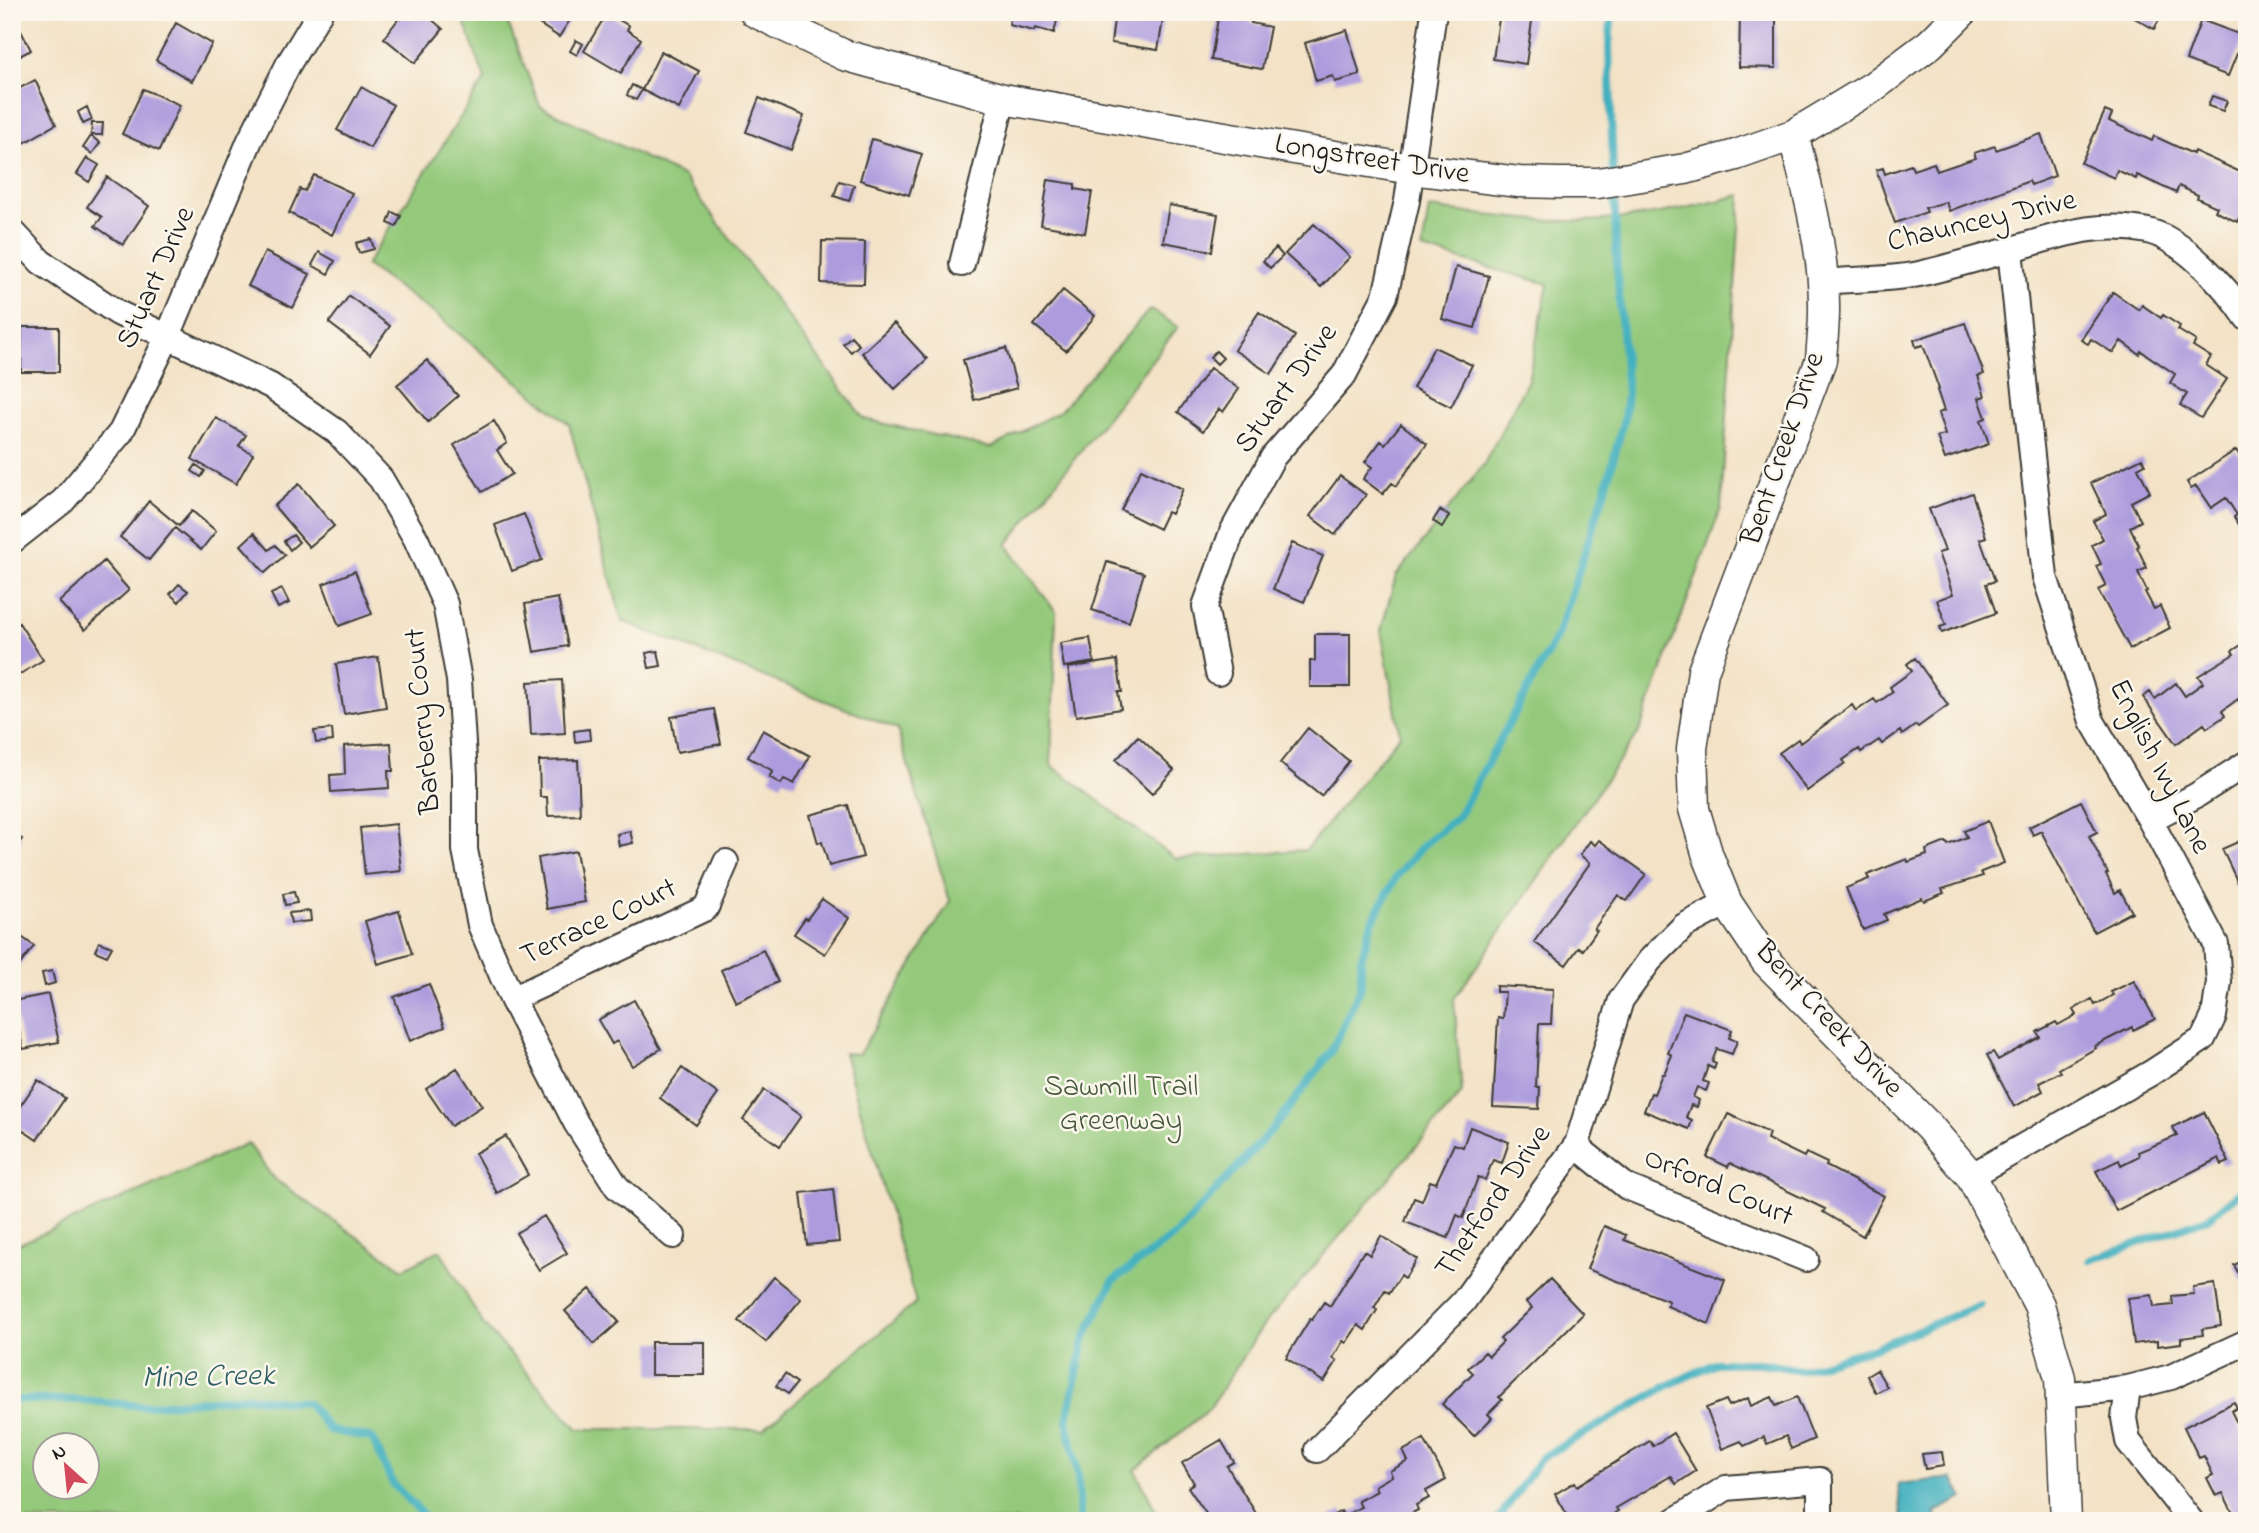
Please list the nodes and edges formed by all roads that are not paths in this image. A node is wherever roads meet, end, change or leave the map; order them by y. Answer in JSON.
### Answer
{"nodes":[{"id":1,"x":320,"y":12,"type":"edge"},
{"id":2,"x":755,"y":12,"type":"edge"},
{"id":3,"x":1434,"y":12,"type":"edge"},
{"id":4,"x":1962,"y":12,"type":"edge"},
{"id":5,"x":1003,"y":99,"type":"junction"},
{"id":6,"x":1793,"y":135,"type":"junction"},
{"id":7,"x":1411,"y":169,"type":"junction"},
{"id":8,"x":12,"y":231,"type":"edge"},
{"id":9,"x":2010,"y":250,"type":"junction"},
{"id":10,"x":962,"y":264,"type":"dead end"},
{"id":11,"x":1823,"y":282,"type":"junction"},
{"id":12,"x":2247,"y":318,"type":"edge"},
{"id":13,"x":168,"y":336,"type":"junction"},
{"id":14,"x":12,"y":541,"type":"edge"},
{"id":15,"x":1219,"y":673,"type":"dead end"},
{"id":16,"x":2247,"y":763,"type":"edge"},
{"id":17,"x":2150,"y":820,"type":"junction"},
{"id":18,"x":726,"y":862,"type":"dead end"},
{"id":19,"x":1727,"y":903,"type":"junction"},
{"id":20,"x":512,"y":999,"type":"junction"},
{"id":21,"x":1576,"y":1146,"type":"junction"},
{"id":22,"x":1971,"y":1176,"type":"junction"},
{"id":23,"x":673,"y":1236,"type":"dead end"},
{"id":24,"x":1806,"y":1259,"type":"dead end"},
{"id":25,"x":2247,"y":1342,"type":"edge"},
{"id":26,"x":2128,"y":1388,"type":"junction"},
{"id":27,"x":2060,"y":1395,"type":"junction"},
{"id":28,"x":1317,"y":1450,"type":"dead end"},
{"id":29,"x":1674,"y":1521,"type":"edge"},
{"id":30,"x":1820,"y":1521,"type":"edge"},
{"id":31,"x":2066,"y":1521,"type":"edge"},
{"id":32,"x":2191,"y":1521,"type":"edge"}],
"edges":[{"from":1,"to":13,"type":"street","name":"Stuart Drive"},
{"from":2,"to":5,"type":"street","name":"Longstreet Drive"},
{"from":3,"to":7,"type":"street","name":"Stuart Drive"},
{"from":4,"to":6,"type":"street","name":"Longstreet Drive"},
{"from":5,"to":7,"type":"street","name":"Longstreet Drive"},
{"from":5,"to":10,"type":"street"},
{"from":6,"to":7,"type":"street","name":"Longstreet Drive"},
{"from":6,"to":11,"type":"street","name":"Bent Creek Drive"},
{"from":7,"to":15,"type":"street","name":"Stuart Drive"},
{"from":8,"to":13,"type":"street","name":"Barberry Court"},
{"from":9,"to":11,"type":"street","name":"Chauncey Drive"},
{"from":9,"to":12,"type":"street","name":"Chauncey Drive"},
{"from":9,"to":17,"type":"street","name":"English Ivy Lane"},
{"from":11,"to":19,"type":"street","name":"Bent Creek Drive"},
{"from":13,"to":14,"type":"street","name":"Stuart Drive"},
{"from":13,"to":20,"type":"street","name":"Barberry Court"},
{"from":16,"to":17,"type":"street"},
{"from":17,"to":22,"type":"street","name":"English Ivy Lane"},
{"from":18,"to":20,"type":"street","name":"Terrace Court"},
{"from":19,"to":21,"type":"street","name":"Thetford Drive"},
{"from":19,"to":22,"type":"street","name":"Bent Creek Drive"},
{"from":20,"to":23,"type":"street","name":"Barberry Court"},
{"from":21,"to":24,"type":"street","name":"Orford Court"},
{"from":21,"to":28,"type":"street","name":"Thetford Drive"},
{"from":22,"to":27,"type":"street","name":"Bent Creek Drive"},
{"from":25,"to":26,"type":"street"},
{"from":26,"to":27,"type":"street"},
{"from":26,"to":32,"type":"street"},
{"from":27,"to":31,"type":"street","name":"Bent Creek Drive"},
{"from":29,"to":30,"type":"street"}]}
